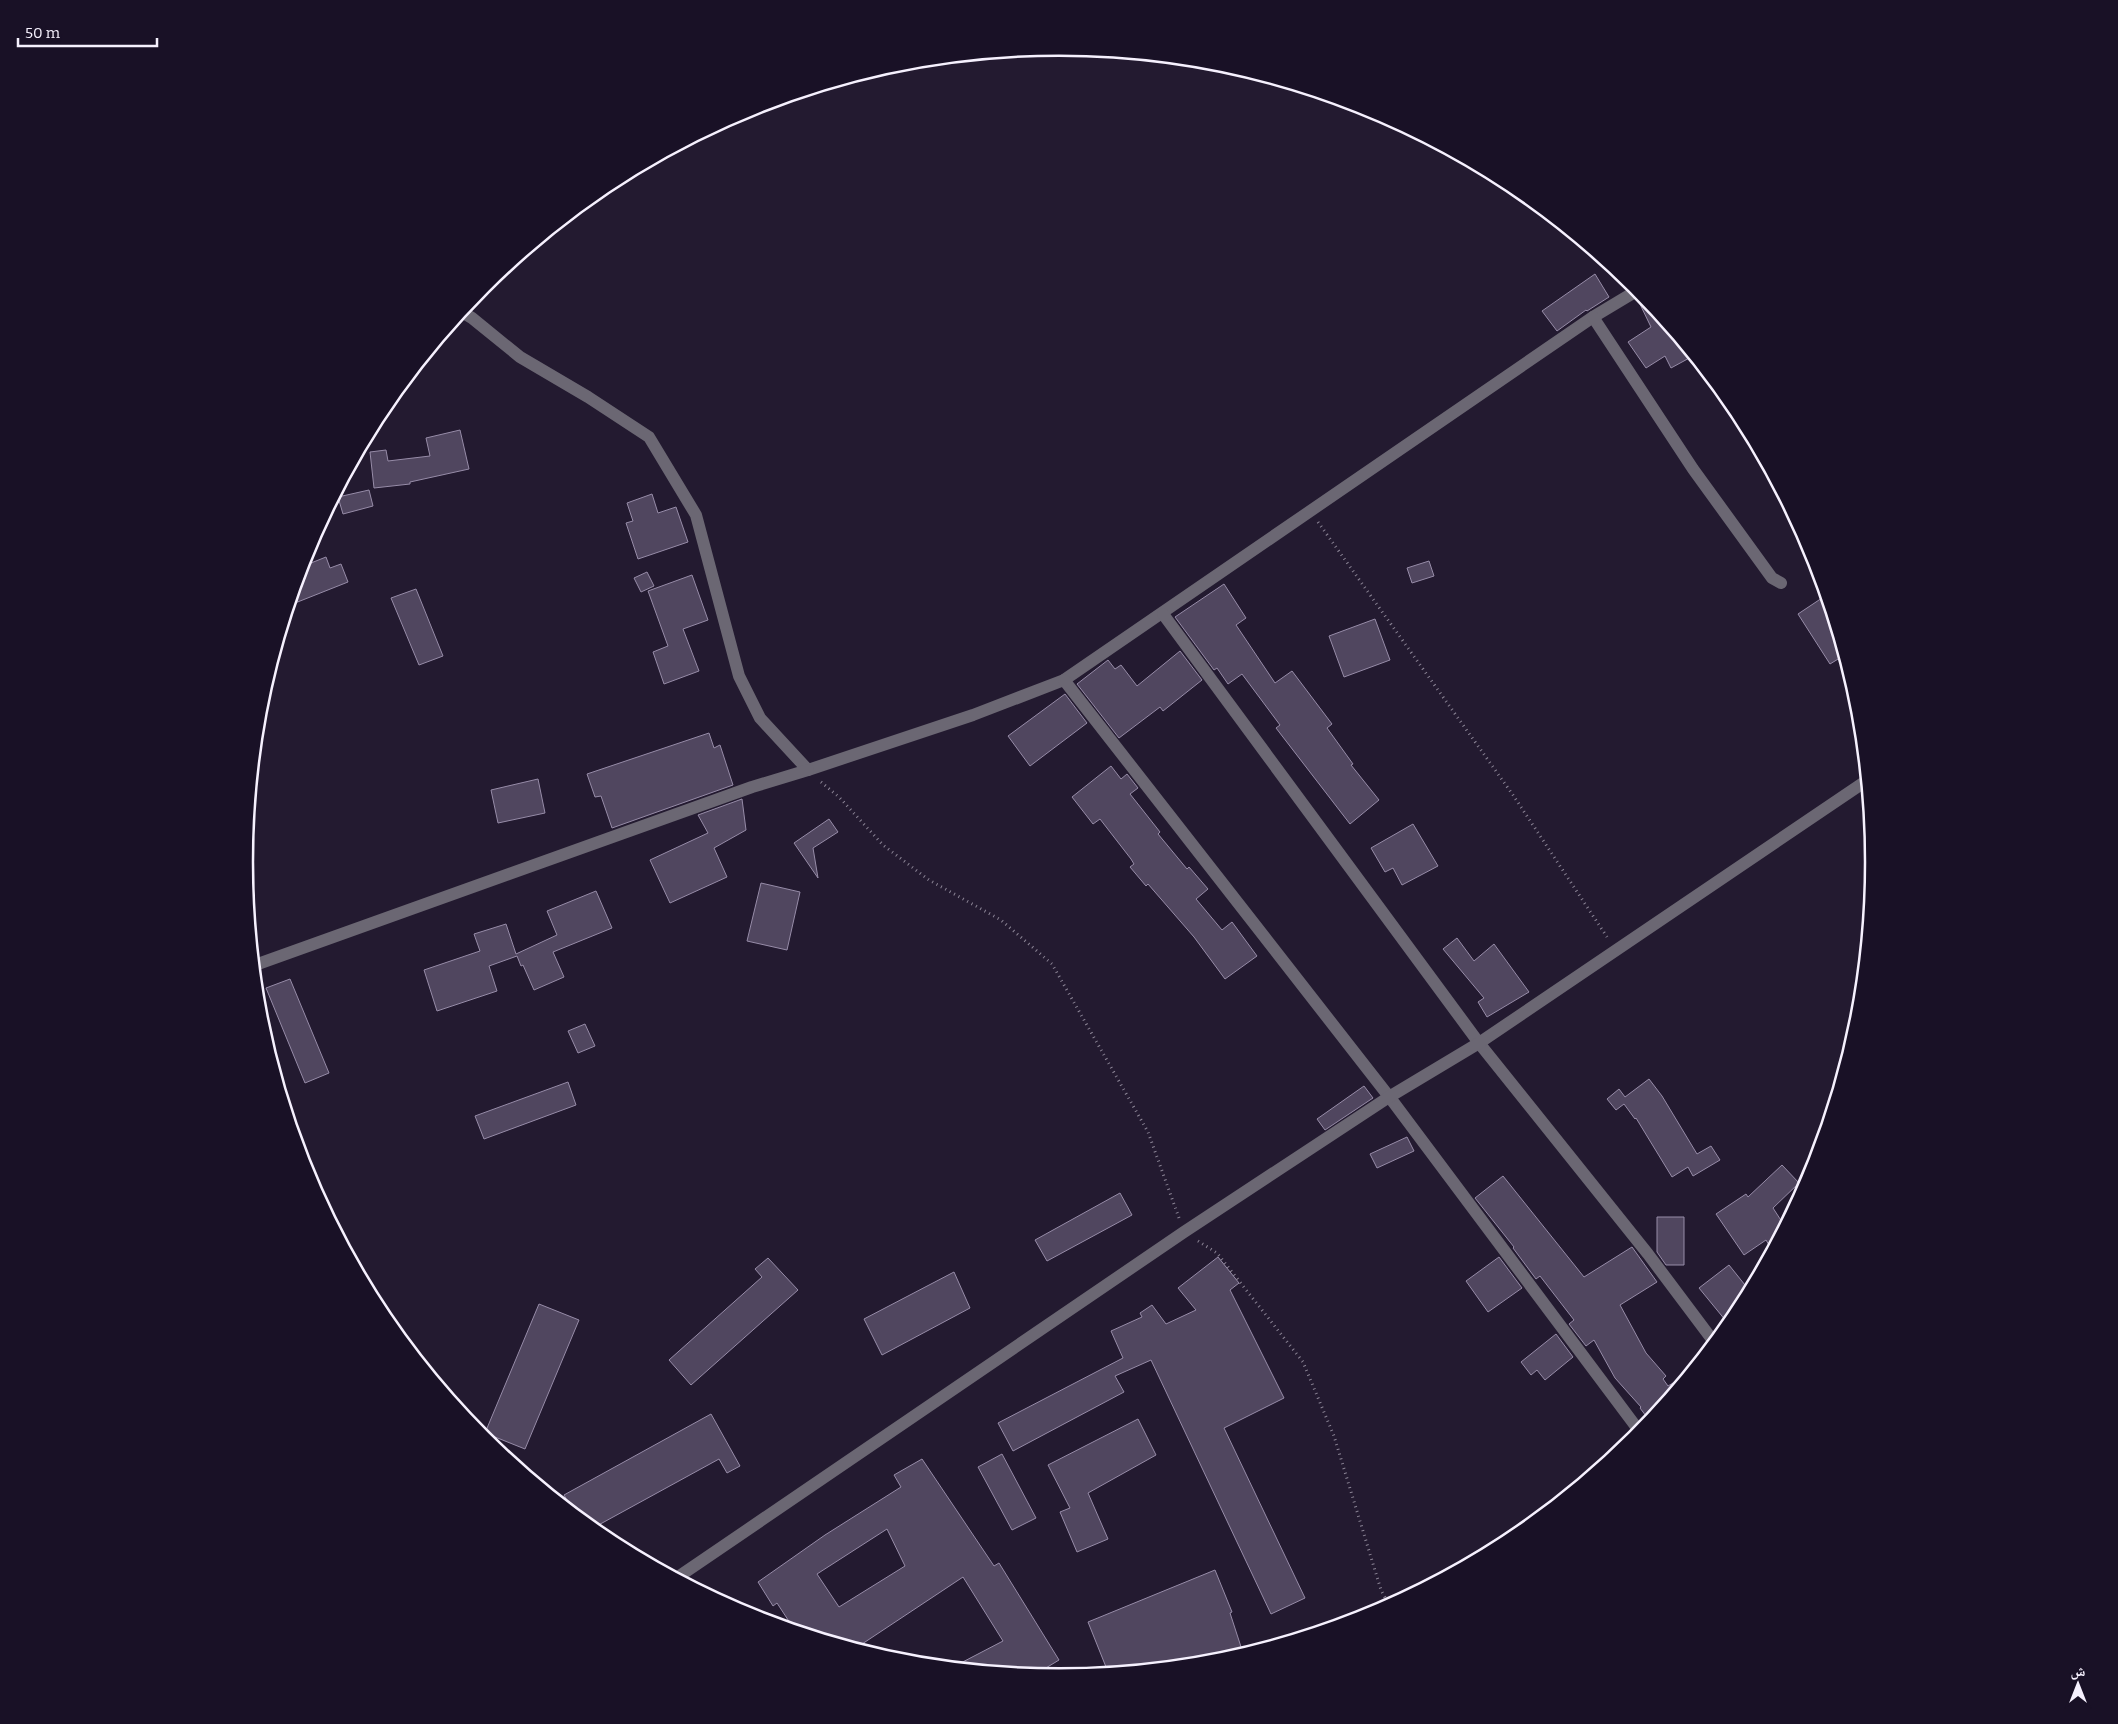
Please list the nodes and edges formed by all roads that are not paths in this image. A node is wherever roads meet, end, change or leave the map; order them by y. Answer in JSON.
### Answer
{"nodes":[{"id":1,"x":1631,"y":294,"type":"edge"},
{"id":2,"x":467,"y":315,"type":"edge"},
{"id":3,"x":1593,"y":317,"type":"junction"},
{"id":4,"x":1781,"y":583,"type":"dead end"},
{"id":5,"x":1163,"y":614,"type":"junction"},
{"id":6,"x":1064,"y":680,"type":"junction"},
{"id":7,"x":808,"y":770,"type":"junction"},
{"id":8,"x":1861,"y":785,"type":"edge"},
{"id":9,"x":260,"y":963,"type":"edge"},
{"id":10,"x":1479,"y":1043,"type":"junction"},
{"id":11,"x":1389,"y":1097,"type":"junction"},
{"id":12,"x":1710,"y":1337,"type":"edge"},
{"id":13,"x":1635,"y":1425,"type":"edge"},
{"id":14,"x":682,"y":1574,"type":"edge"}],
"edges":[{"from":1,"to":3,"type":"street"},
{"from":2,"to":7,"type":"street"},
{"from":3,"to":4,"type":"street"},
{"from":3,"to":5,"type":"street"},
{"from":5,"to":6,"type":"street"},
{"from":5,"to":10,"type":"street"},
{"from":6,"to":7,"type":"street"},
{"from":6,"to":11,"type":"street"},
{"from":7,"to":9,"type":"street"},
{"from":8,"to":10,"type":"street"},
{"from":10,"to":11,"type":"street"},
{"from":10,"to":12,"type":"street"},
{"from":11,"to":13,"type":"street"},
{"from":11,"to":14,"type":"street"}]}
